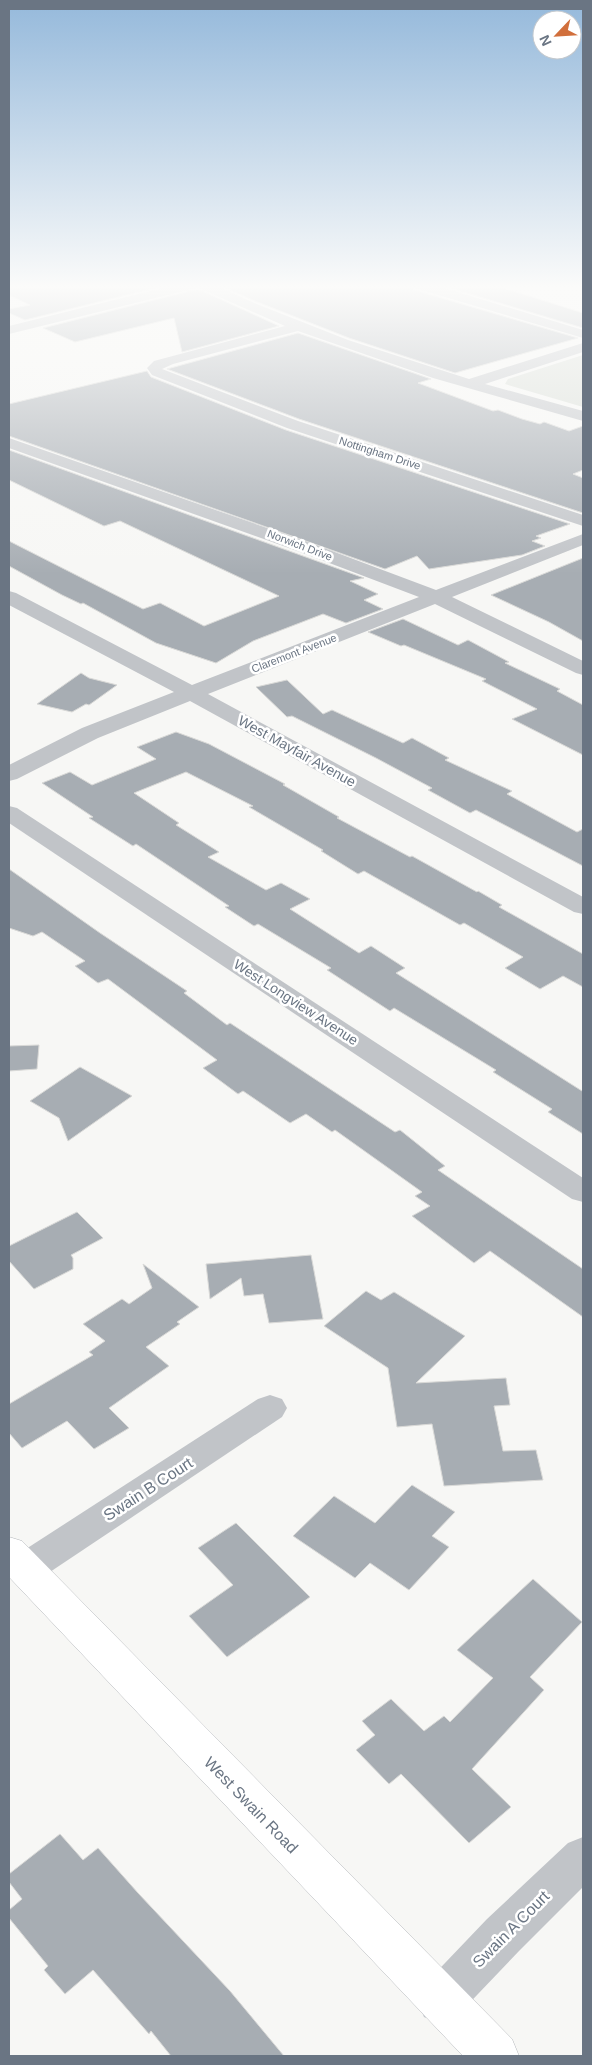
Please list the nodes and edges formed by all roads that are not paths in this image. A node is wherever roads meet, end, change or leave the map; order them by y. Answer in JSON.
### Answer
{"nodes":[{"id":1,"x":179,"y":381,"type":"edge"},
{"id":2,"x":461,"y":381,"type":"edge"},
{"id":3,"x":477,"y":381,"type":"edge"},
{"id":4,"x":469,"y":384,"type":"junction"},
{"id":5,"x":583,"y":416,"type":"edge"},
{"id":6,"x":9,"y":443,"type":"edge"},
{"id":7,"x":583,"y":521,"type":"edge"},
{"id":8,"x":583,"y":540,"type":"edge"},
{"id":9,"x":9,"y":597,"type":"edge"},
{"id":10,"x":435,"y":598,"type":"junction"},
{"id":11,"x":583,"y":669,"type":"edge"},
{"id":12,"x":191,"y":693,"type":"junction"},
{"id":13,"x":9,"y":774,"type":"edge"},
{"id":14,"x":9,"y":813,"type":"edge"},
{"id":15,"x":583,"y":908,"type":"edge"},
{"id":16,"x":583,"y":1192,"type":"edge"},
{"id":17,"x":270,"y":1408,"type":"dead end"},
{"id":18,"x":17,"y":1561,"type":"edge"},
{"id":19,"x":583,"y":1858,"type":"edge"},
{"id":20,"x":440,"y":2001,"type":"junction"},
{"id":21,"x":495,"y":2056,"type":"edge"}],
"edges":[{"from":1,"to":7,"type":"street","name":"Nottingham Drive"},
{"from":2,"to":4,"type":"street"},
{"from":3,"to":4,"type":"street"},
{"from":4,"to":5,"type":"street"},
{"from":6,"to":10,"type":"street","name":"Norwich Drive"},
{"from":8,"to":10,"type":"street","name":"Claremont Avenue"},
{"from":9,"to":12,"type":"street","name":"West Mayfair Avenue"},
{"from":10,"to":11,"type":"street","name":"Norwich Drive"},
{"from":10,"to":12,"type":"street","name":"Claremont Avenue"},
{"from":12,"to":13,"type":"street","name":"Claremont Avenue"},
{"from":12,"to":15,"type":"street","name":"West Mayfair Avenue"},
{"from":14,"to":16,"type":"street","name":"West Longview Avenue"},
{"from":17,"to":18,"type":"street","name":"Swain B Court"},
{"from":18,"to":20,"type":"main road","name":"West Swain Road"},
{"from":19,"to":20,"type":"street","name":"Swain A Court"},
{"from":20,"to":21,"type":"main road","name":"West Swain Road"}]}
